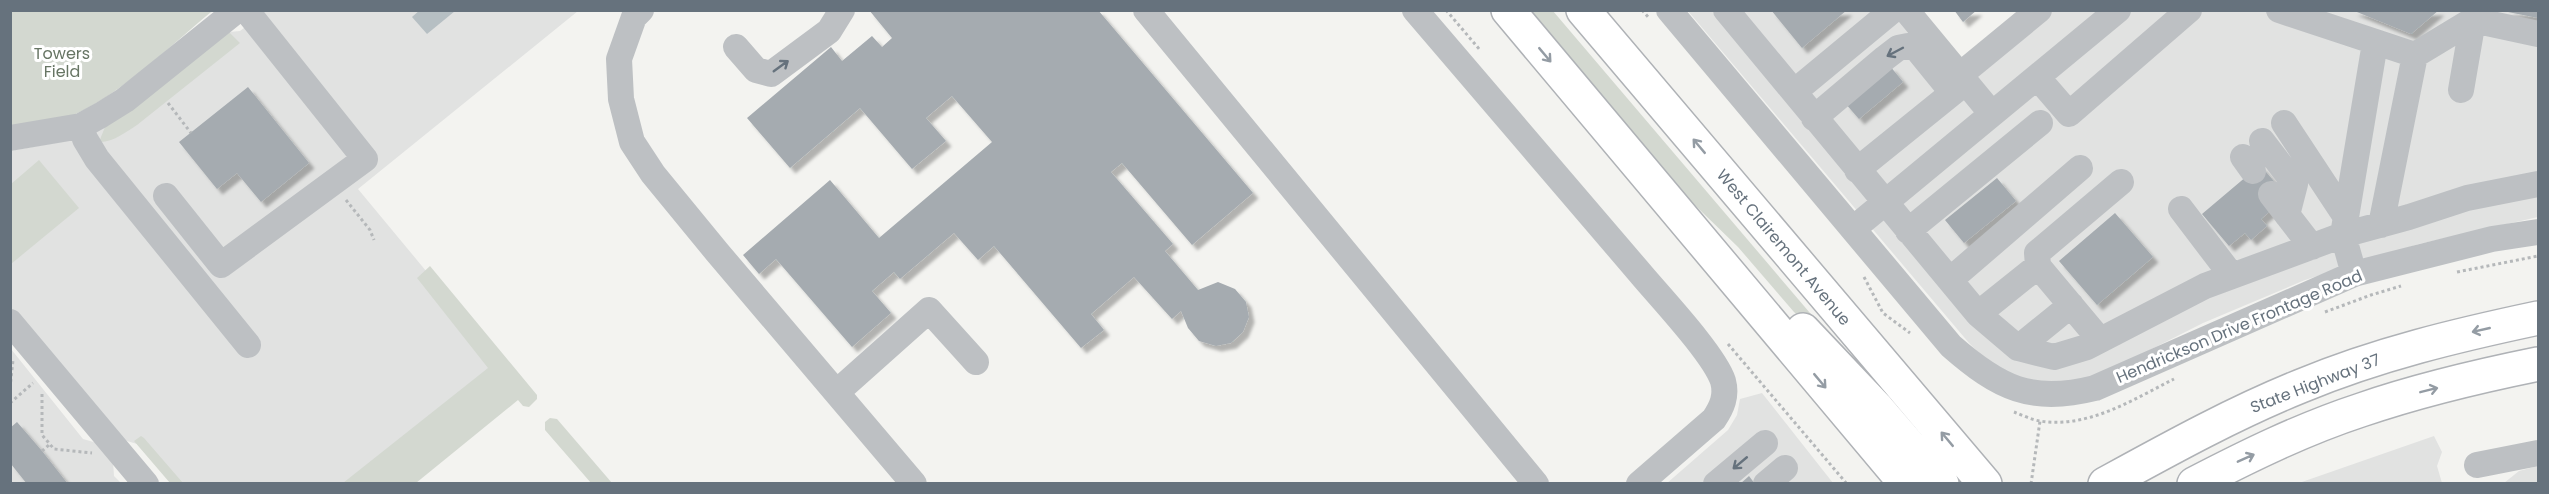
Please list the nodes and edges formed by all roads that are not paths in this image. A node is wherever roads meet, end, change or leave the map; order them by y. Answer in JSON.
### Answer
{"nodes":[{"id":1,"x":237,"y":10,"type":"edge"},
{"id":2,"x":246,"y":10,"type":"edge"},
{"id":3,"x":641,"y":10,"type":"edge"},
{"id":4,"x":842,"y":10,"type":"edge"},
{"id":5,"x":1146,"y":10,"type":"edge"},
{"id":6,"x":1415,"y":10,"type":"edge"},
{"id":7,"x":1508,"y":10,"type":"edge"},
{"id":8,"x":1583,"y":10,"type":"edge"},
{"id":9,"x":1669,"y":10,"type":"edge"},
{"id":10,"x":1726,"y":10,"type":"edge"},
{"id":11,"x":1906,"y":10,"type":"edge"},
{"id":12,"x":2038,"y":10,"type":"edge"},
{"id":13,"x":2118,"y":10,"type":"edge"},
{"id":14,"x":2189,"y":10,"type":"edge"},
{"id":15,"x":2278,"y":10,"type":"edge"},
{"id":16,"x":1880,"y":14,"type":"edge"},
{"id":17,"x":2473,"y":20,"type":"junction"},
{"id":18,"x":2538,"y":34,"type":"edge"},
{"id":19,"x":2374,"y":43,"type":"junction"},
{"id":20,"x":736,"y":47,"type":"dead end"},
{"id":21,"x":2415,"y":55,"type":"junction"},
{"id":22,"x":2037,"y":77,"type":"junction"},
{"id":23,"x":1960,"y":83,"type":"junction"},
{"id":24,"x":2462,"y":90,"type":"dead end"},
{"id":25,"x":1794,"y":92,"type":"junction"},
{"id":26,"x":1992,"y":114,"type":"junction"},
{"id":27,"x":1814,"y":118,"type":"junction"},
{"id":28,"x":2040,"y":123,"type":"dead end"},
{"id":29,"x":2284,"y":123,"type":"dead end"},
{"id":30,"x":81,"y":126,"type":"junction"},
{"id":31,"x":10,"y":138,"type":"edge"},
{"id":32,"x":2253,"y":156,"type":"dead end"},
{"id":33,"x":2080,"y":168,"type":"dead end"},
{"id":34,"x":1857,"y":170,"type":"junction"},
{"id":35,"x":2121,"y":182,"type":"dead end"},
{"id":36,"x":2538,"y":184,"type":"edge"},
{"id":37,"x":2271,"y":194,"type":"dead end"},
{"id":38,"x":165,"y":196,"type":"dead end"},
{"id":39,"x":1885,"y":202,"type":"junction"},
{"id":40,"x":1671,"y":203,"type":"junction"},
{"id":41,"x":2181,"y":209,"type":"dead end"},
{"id":42,"x":2287,"y":214,"type":"junction"},
{"id":43,"x":2381,"y":225,"type":"junction"},
{"id":44,"x":2344,"y":226,"type":"junction"},
{"id":45,"x":1853,"y":230,"type":"junction"},
{"id":46,"x":1908,"y":231,"type":"junction"},
{"id":47,"x":2538,"y":232,"type":"edge"},
{"id":48,"x":2312,"y":247,"type":"junction"},
{"id":49,"x":2038,"y":266,"type":"junction"},
{"id":50,"x":2354,"y":273,"type":"junction"},
{"id":51,"x":2232,"y":276,"type":"junction"},
{"id":52,"x":1950,"y":280,"type":"junction"},
{"id":53,"x":2071,"y":305,"type":"junction"},
{"id":54,"x":1978,"y":314,"type":"junction"},
{"id":55,"x":2538,"y":318,"type":"edge"},
{"id":56,"x":10,"y":322,"type":"edge"},
{"id":57,"x":2100,"y":340,"type":"junction"},
{"id":58,"x":248,"y":345,"type":"dead end"},
{"id":59,"x":2018,"y":348,"type":"junction"},
{"id":60,"x":976,"y":362,"type":"dead end"},
{"id":61,"x":2538,"y":364,"type":"edge"},
{"id":62,"x":837,"y":392,"type":"junction"},
{"id":63,"x":2210,"y":429,"type":"junction"},
{"id":64,"x":1765,"y":443,"type":"dead end"},
{"id":65,"x":2538,"y":453,"type":"edge"},
{"id":66,"x":2477,"y":465,"type":"dead end"},
{"id":67,"x":2199,"y":481,"type":"edge"},
{"id":68,"x":146,"y":483,"type":"edge"},
{"id":69,"x":914,"y":483,"type":"edge"},
{"id":70,"x":1536,"y":483,"type":"edge"},
{"id":71,"x":1638,"y":483,"type":"edge"},
{"id":72,"x":1716,"y":483,"type":"edge"},
{"id":73,"x":1906,"y":483,"type":"edge"},
{"id":74,"x":1942,"y":483,"type":"edge"},
{"id":75,"x":1985,"y":483,"type":"edge"},
{"id":76,"x":2079,"y":483,"type":"edge"},
{"id":77,"x":2105,"y":483,"type":"edge"}],
"edges":[{"from":1,"to":30,"type":"street"},
{"from":2,"to":38,"type":"street"},
{"from":3,"to":62,"type":"street"},
{"from":20,"to":4,"type":"street","one_way":true},
{"from":5,"to":70,"type":"street"},
{"from":6,"to":71,"type":"street"},
{"from":7,"to":40,"type":"main road","one_way":true},
{"from":75,"to":8,"type":"main road","name":"West Clairemont Avenue","one_way":true},
{"from":9,"to":45,"type":"street","name":"Hendrickson Drive Frontage Road"},
{"from":10,"to":25,"type":"street"},
{"from":11,"to":23,"type":"street"},
{"from":12,"to":23,"type":"street"},
{"from":13,"to":22,"type":"street"},
{"from":14,"to":22,"type":"street"},
{"from":15,"to":19,"type":"street"},
{"from":16,"to":25,"type":"street"},
{"from":17,"to":18,"type":"street"},
{"from":17,"to":21,"type":"street"},
{"from":17,"to":24,"type":"street"},
{"from":19,"to":21,"type":"street"},
{"from":19,"to":44,"type":"street"},
{"from":21,"to":43,"type":"street"},
{"from":22,"to":26,"type":"street"},
{"from":23,"to":26,"type":"street"},
{"from":23,"to":27,"type":"street","one_way":true},
{"from":23,"to":34,"type":"street"},
{"from":25,"to":27,"type":"street"},
{"from":26,"to":39,"type":"street"},
{"from":27,"to":34,"type":"street"},
{"from":28,"to":46,"type":"street"},
{"from":29,"to":44,"type":"street"},
{"from":30,"to":31,"type":"street"},
{"from":30,"to":58,"type":"street"},
{"from":32,"to":42,"type":"street"},
{"from":33,"to":52,"type":"street"},
{"from":34,"to":39,"type":"street"},
{"from":35,"to":49,"type":"street"},
{"from":36,"to":43,"type":"street"},
{"from":37,"to":42,"type":"street"},
{"from":39,"to":45,"type":"street"},
{"from":39,"to":46,"type":"street"},
{"from":40,"to":73,"type":"main road","one_way":true},
{"from":40,"to":74,"type":"main road"},
{"from":41,"to":51,"type":"street"},
{"from":42,"to":48,"type":"street"},
{"from":43,"to":44,"type":"street"},
{"from":44,"to":48,"type":"street"},
{"from":44,"to":50,"type":"street"},
{"from":45,"to":50,"type":"street","name":"Hendrickson Drive Frontage Road"},
{"from":46,"to":52,"type":"street"},
{"from":47,"to":50,"type":"street","name":"Hendrickson Drive Frontage Road"},
{"from":48,"to":51,"type":"street"},
{"from":49,"to":53,"type":"street"},
{"from":49,"to":54,"type":"street"},
{"from":51,"to":57,"type":"street"},
{"from":52,"to":54,"type":"street"},
{"from":53,"to":57,"type":"street"},
{"from":53,"to":59,"type":"street"},
{"from":54,"to":59,"type":"street"},
{"from":55,"to":63,"type":"main road","name":"State Highway 37","one_way":true},
{"from":56,"to":68,"type":"street"},
{"from":57,"to":59,"type":"street"},
{"from":60,"to":62,"type":"street"},
{"from":67,"to":61,"type":"main road","one_way":true},
{"from":62,"to":69,"type":"street"},
{"from":63,"to":76,"type":"main road"},
{"from":63,"to":77,"type":"main road","name":"State Highway 37"},
{"from":64,"to":72,"type":"street","one_way":true},
{"from":65,"to":66,"type":"street"}]}
